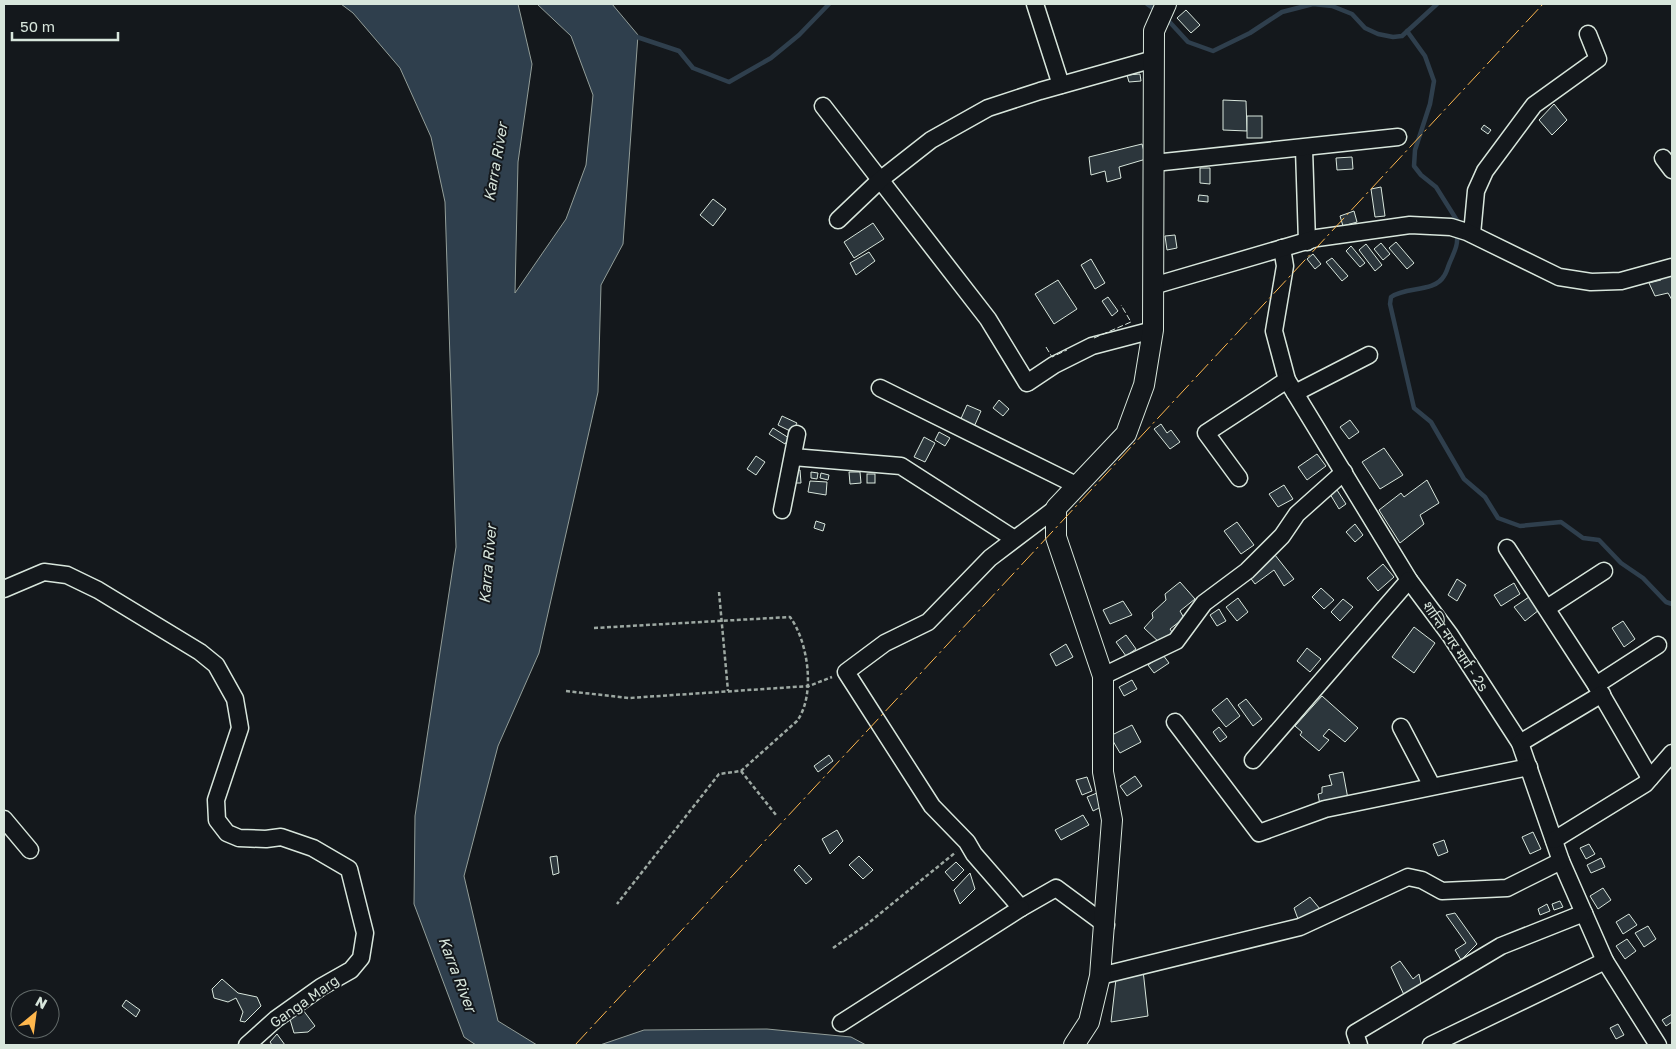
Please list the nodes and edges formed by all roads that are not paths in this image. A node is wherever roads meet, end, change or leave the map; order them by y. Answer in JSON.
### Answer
{"nodes":[{"id":1,"x":1036,"y":4,"type":"edge"},
{"id":2,"x":1162,"y":12,"type":"edge"},
{"id":3,"x":1588,"y":34,"type":"dead end"},
{"id":4,"x":1154,"y":59,"type":"junction"},
{"id":5,"x":1061,"y":85,"type":"junction"},
{"id":6,"x":824,"y":106,"type":"dead end"},
{"id":7,"x":1398,"y":137,"type":"dead end"},
{"id":8,"x":1304,"y":149,"type":"junction"},
{"id":9,"x":1154,"y":163,"type":"junction"},
{"id":10,"x":880,"y":180,"type":"junction"},
{"id":11,"x":838,"y":220,"type":"dead end"},
{"id":12,"x":1472,"y":234,"type":"junction"},
{"id":13,"x":1307,"y":242,"type":"junction"},
{"id":14,"x":1282,"y":248,"type":"junction"},
{"id":15,"x":1672,"y":267,"type":"edge"},
{"id":16,"x":1153,"y":286,"type":"junction"},
{"id":17,"x":1153,"y":330,"type":"junction"},
{"id":18,"x":1369,"y":354,"type":"dead end"},
{"id":19,"x":1291,"y":387,"type":"junction"},
{"id":20,"x":880,"y":388,"type":"dead end"},
{"id":21,"x":797,"y":434,"type":"dead end"},
{"id":22,"x":793,"y":457,"type":"junction"},
{"id":23,"x":1344,"y":472,"type":"junction"},
{"id":24,"x":1239,"y":478,"type":"dead end"},
{"id":25,"x":1078,"y":486,"type":"junction"},
{"id":26,"x":1056,"y":508,"type":"junction"},
{"id":27,"x":782,"y":510,"type":"dead end"},
{"id":28,"x":1013,"y":538,"type":"junction"},
{"id":29,"x":1507,"y":548,"type":"dead end"},
{"id":30,"x":1604,"y":571,"type":"dead end"},
{"id":31,"x":1409,"y":580,"type":"junction"},
{"id":32,"x":4,"y":589,"type":"edge"},
{"id":33,"x":1547,"y":608,"type":"junction"},
{"id":34,"x":1658,"y":645,"type":"dead end"},
{"id":35,"x":1103,"y":676,"type":"junction"},
{"id":36,"x":1599,"y":689,"type":"junction"},
{"id":37,"x":1174,"y":722,"type":"dead end"},
{"id":38,"x":1401,"y":727,"type":"dead end"},
{"id":39,"x":1520,"y":743,"type":"junction"},
{"id":40,"x":1672,"y":754,"type":"edge"},
{"id":41,"x":1253,"y":760,"type":"dead end"},
{"id":42,"x":1529,"y":768,"type":"junction"},
{"id":43,"x":1650,"y":778,"type":"junction"},
{"id":44,"x":1432,"y":786,"type":"junction"},
{"id":45,"x":4,"y":820,"type":"edge"},
{"id":46,"x":1554,"y":840,"type":"junction"},
{"id":47,"x":30,"y":850,"type":"dead end"},
{"id":48,"x":1561,"y":862,"type":"junction"},
{"id":49,"x":1021,"y":908,"type":"junction"},
{"id":50,"x":1584,"y":913,"type":"junction"},
{"id":51,"x":1106,"y":925,"type":"junction"},
{"id":52,"x":1605,"y":961,"type":"junction"},
{"id":53,"x":1100,"y":976,"type":"junction"},
{"id":54,"x":841,"y":1023,"type":"dead end"},
{"id":55,"x":250,"y":1045,"type":"edge"},
{"id":56,"x":1074,"y":1045,"type":"edge"},
{"id":57,"x":1359,"y":1045,"type":"edge"},
{"id":58,"x":1431,"y":1045,"type":"edge"},
{"id":59,"x":1658,"y":1045,"type":"edge"}],
"edges":[{"from":1,"to":5,"type":"street"},
{"from":2,"to":4,"type":"main road"},
{"from":3,"to":12,"type":"street"},
{"from":4,"to":5,"type":"street"},
{"from":4,"to":9,"type":"main road"},
{"from":5,"to":10,"type":"street"},
{"from":6,"to":10,"type":"street"},
{"from":7,"to":8,"type":"street"},
{"from":8,"to":9,"type":"street"},
{"from":8,"to":13,"type":"street"},
{"from":9,"to":16,"type":"main road"},
{"from":10,"to":11,"type":"street"},
{"from":10,"to":17,"type":"street"},
{"from":12,"to":13,"type":"street"},
{"from":12,"to":15,"type":"street"},
{"from":13,"to":14,"type":"street"},
{"from":14,"to":16,"type":"street"},
{"from":14,"to":19,"type":"street","name":"शान्ति नगर मार्ग - 2s"},
{"from":16,"to":17,"type":"main road"},
{"from":17,"to":25,"type":"main road"},
{"from":18,"to":19,"type":"street"},
{"from":19,"to":23,"type":"street","name":"शान्ति नगर मार्ग - 2s"},
{"from":19,"to":24,"type":"street"},
{"from":20,"to":25,"type":"street"},
{"from":21,"to":22,"type":"street"},
{"from":22,"to":27,"type":"street"},
{"from":22,"to":28,"type":"street"},
{"from":23,"to":31,"type":"street","name":"शान्ति नगर मार्ग - 2s"},
{"from":23,"to":35,"type":"street"},
{"from":25,"to":26,"type":"main road"},
{"from":26,"to":28,"type":"street"},
{"from":26,"to":35,"type":"main road"},
{"from":28,"to":49,"type":"street"},
{"from":29,"to":33,"type":"street"},
{"from":30,"to":33,"type":"street"},
{"from":31,"to":39,"type":"street","name":"शान्ति नगर मार्ग - 2s"},
{"from":31,"to":41,"type":"street"},
{"from":32,"to":55,"type":"street","name":"Ganga Marg"},
{"from":33,"to":36,"type":"street"},
{"from":34,"to":36,"type":"street"},
{"from":35,"to":51,"type":"main road"},
{"from":36,"to":39,"type":"street"},
{"from":36,"to":43,"type":"street"},
{"from":37,"to":44,"type":"street"},
{"from":38,"to":44,"type":"street"},
{"from":39,"to":42,"type":"street","name":"शान्ति नगर मार्ग - 2s"},
{"from":40,"to":43,"type":"street"},
{"from":42,"to":44,"type":"street"},
{"from":42,"to":46,"type":"street","name":"शान्ति नगर मार्ग - 2s"},
{"from":43,"to":46,"type":"street"},
{"from":45,"to":47,"type":"street"},
{"from":46,"to":48,"type":"street","name":"शान्ति नगर मार्ग - 2s"},
{"from":48,"to":50,"type":"street","name":"शान्ति नगर मार्ग - 2s"},
{"from":48,"to":53,"type":"street"},
{"from":49,"to":51,"type":"street"},
{"from":49,"to":54,"type":"street"},
{"from":50,"to":52,"type":"street","name":"शान्ति नगर मार्ग - 2s"},
{"from":50,"to":57,"type":"street"},
{"from":51,"to":53,"type":"main road"},
{"from":52,"to":58,"type":"street"},
{"from":52,"to":59,"type":"street","name":"शान्ति नगर मार्ग - 2s"},
{"from":53,"to":56,"type":"main road"}]}
